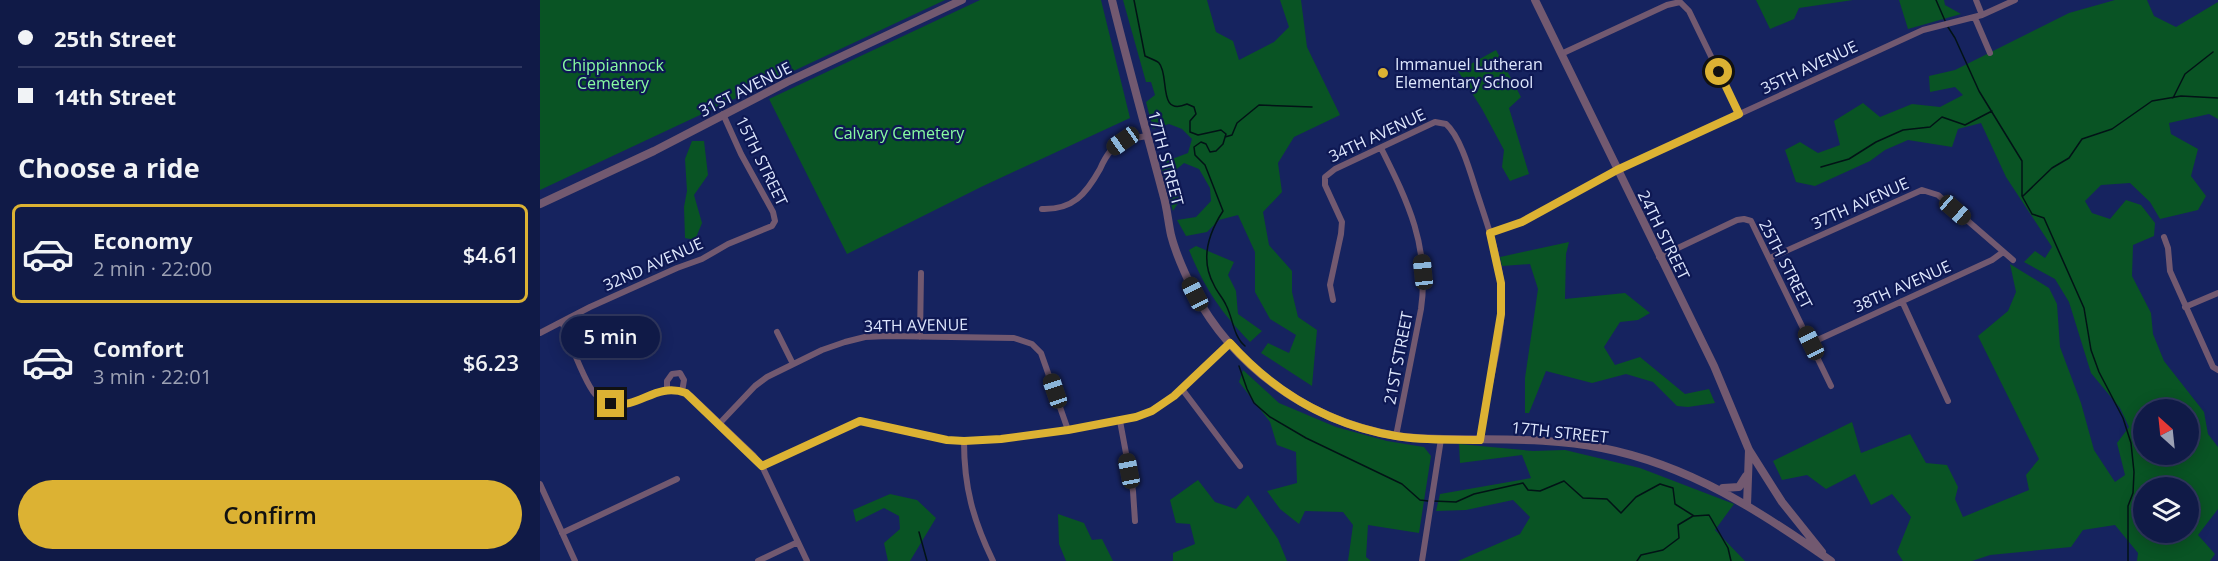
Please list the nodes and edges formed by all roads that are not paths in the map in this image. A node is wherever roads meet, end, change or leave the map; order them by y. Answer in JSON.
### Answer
{"nodes":[{"id":1,"x":962,"y":0,"type":"edge"},
{"id":2,"x":1112,"y":0,"type":"edge"},
{"id":3,"x":1535,"y":0,"type":"edge"},
{"id":4,"x":1976,"y":0,"type":"edge"},
{"id":5,"x":2015,"y":0,"type":"edge"},
{"id":6,"x":1978,"y":17,"type":"junction"},
{"id":7,"x":1990,"y":53,"type":"dead end"},
{"id":8,"x":1561,"y":54,"type":"junction"},
{"id":9,"x":723,"y":114,"type":"junction"},
{"id":10,"x":1739,"y":114,"type":"junction"},
{"id":11,"x":1147,"y":135,"type":"junction"},
{"id":12,"x":1381,"y":148,"type":"junction"},
{"id":13,"x":1617,"y":170,"type":"junction"},
{"id":14,"x":540,"y":204,"type":"edge"},
{"id":15,"x":1042,"y":209,"type":"dead end"},
{"id":16,"x":775,"y":221,"type":"joint"},
{"id":17,"x":1490,"y":233,"type":"junction"},
{"id":18,"x":2164,"y":237,"type":"dead end"},
{"id":19,"x":2003,"y":252,"type":"junction"},
{"id":20,"x":1659,"y":257,"type":"junction"},
{"id":21,"x":1770,"y":258,"type":"junction"},
{"id":22,"x":2013,"y":260,"type":"dead end"},
{"id":23,"x":921,"y":273,"type":"dead end"},
{"id":24,"x":2218,"y":293,"type":"edge"},
{"id":25,"x":1333,"y":300,"type":"dead end"},
{"id":26,"x":1902,"y":301,"type":"junction"},
{"id":27,"x":2185,"y":307,"type":"junction"},
{"id":28,"x":562,"y":322,"type":"junction"},
{"id":29,"x":777,"y":332,"type":"dead end"},
{"id":30,"x":540,"y":333,"type":"edge"},
{"id":31,"x":920,"y":337,"type":"junction"},
{"id":32,"x":1230,"y":343,"type":"junction"},
{"id":33,"x":1811,"y":343,"type":"junction"},
{"id":34,"x":793,"y":364,"type":"junction"},
{"id":35,"x":2217,"y":370,"type":"edge"},
{"id":36,"x":1831,"y":386,"type":"dead end"},
{"id":37,"x":1182,"y":389,"type":"junction"},
{"id":38,"x":667,"y":390,"type":"junction"},
{"id":39,"x":682,"y":392,"type":"junction"},
{"id":40,"x":599,"y":398,"type":"junction"},
{"id":41,"x":1948,"y":401,"type":"dead end"},
{"id":42,"x":618,"y":405,"type":"junction"},
{"id":43,"x":1120,"y":421,"type":"junction"},
{"id":44,"x":719,"y":424,"type":"junction"},
{"id":45,"x":1068,"y":430,"type":"junction"},
{"id":46,"x":1396,"y":436,"type":"junction"},
{"id":47,"x":1442,"y":439,"type":"junction"},
{"id":48,"x":1480,"y":440,"type":"junction"},
{"id":49,"x":964,"y":441,"type":"junction"},
{"id":50,"x":1749,"y":450,"type":"junction"},
{"id":51,"x":762,"y":466,"type":"junction"},
{"id":52,"x":1240,"y":466,"type":"dead end"},
{"id":53,"x":1749,"y":469,"type":"junction"},
{"id":54,"x":677,"y":479,"type":"dead end"},
{"id":55,"x":540,"y":484,"type":"edge"},
{"id":56,"x":1714,"y":487,"type":"junction"},
{"id":57,"x":548,"y":500,"type":"junction"},
{"id":58,"x":540,"y":504,"type":"edge"},
{"id":59,"x":1748,"y":505,"type":"junction"},
{"id":60,"x":1135,"y":521,"type":"dead end"},
{"id":61,"x":562,"y":533,"type":"junction"},
{"id":62,"x":798,"y":542,"type":"junction"},
{"id":63,"x":1827,"y":559,"type":"edge"},
{"id":64,"x":574,"y":561,"type":"edge"},
{"id":65,"x":758,"y":561,"type":"edge"},
{"id":66,"x":807,"y":561,"type":"edge"},
{"id":67,"x":993,"y":561,"type":"edge"},
{"id":68,"x":1422,"y":561,"type":"edge"}],
"edges":[{"from":1,"to":9,"type":"street","name":"31ST AVENUE"},
{"from":2,"to":11,"type":"street","name":"17TH STREET"},
{"from":3,"to":8,"type":"street","name":"24TH STREET"},
{"from":4,"to":6,"type":"street"},
{"from":5,"to":6,"type":"street","name":"35TH AVENUE"},
{"from":6,"to":7,"type":"street"},
{"from":6,"to":10,"type":"street","name":"35TH AVENUE"},
{"from":8,"to":10,"type":"street"},
{"from":8,"to":13,"type":"street","name":"24TH STREET"},
{"from":9,"to":14,"type":"street","name":"31ST AVENUE"},
{"from":9,"to":16,"type":"street","name":"15TH STREET"},
{"from":10,"to":13,"type":"street","name":"35TH AVENUE"},
{"from":11,"to":15,"type":"street"},
{"from":11,"to":32,"type":"street","name":"17TH STREET"},
{"from":12,"to":17,"type":"street","name":"34TH AVENUE"},
{"from":12,"to":25,"type":"street","name":"34TH AVENUE"},
{"from":12,"to":46,"type":"street","name":"21ST STREET"},
{"from":13,"to":17,"type":"street","name":"35TH AVENUE"},
{"from":13,"to":20,"type":"street","name":"24TH STREET"},
{"from":16,"to":28,"type":"street","name":"32ND AVENUE"},
{"from":17,"to":48,"type":"street"},
{"from":18,"to":27,"type":"street"},
{"from":19,"to":21,"type":"street","name":"37TH AVENUE"},
{"from":19,"to":22,"type":"street","name":"37TH AVENUE"},
{"from":19,"to":26,"type":"street","name":"38TH AVENUE"},
{"from":20,"to":21,"type":"street","name":"25TH STREET"},
{"from":20,"to":50,"type":"street","name":"24TH STREET"},
{"from":21,"to":33,"type":"street","name":"25TH STREET"},
{"from":23,"to":31,"type":"street"},
{"from":24,"to":27,"type":"street"},
{"from":26,"to":33,"type":"street","name":"38TH AVENUE"},
{"from":26,"to":41,"type":"street"},
{"from":27,"to":35,"type":"street"},
{"from":28,"to":30,"type":"street","name":"32ND AVENUE"},
{"from":28,"to":40,"type":"street"},
{"from":29,"to":34,"type":"street"},
{"from":31,"to":34,"type":"street","name":"34TH AVENUE"},
{"from":31,"to":45,"type":"street","name":"34TH AVENUE"},
{"from":32,"to":37,"type":"street"},
{"from":32,"to":46,"type":"street","name":"17TH STREET"},
{"from":33,"to":36,"type":"street","name":"25TH STREET"},
{"from":34,"to":44,"type":"street","name":"34TH AVENUE"},
{"from":37,"to":43,"type":"street"},
{"from":37,"to":52,"type":"street"},
{"from":38,"to":39,"type":"street"},
{"from":38,"to":39,"type":"street"},
{"from":38,"to":42,"type":"street"},
{"from":39,"to":44,"type":"street"},
{"from":40,"to":42,"type":"street"},
{"from":40,"to":42,"type":"street"},
{"from":43,"to":45,"type":"street"},
{"from":43,"to":60,"type":"street"},
{"from":44,"to":51,"type":"street"},
{"from":45,"to":49,"type":"street"},
{"from":46,"to":47,"type":"street","name":"17TH STREET"},
{"from":47,"to":48,"type":"street","name":"17TH STREET"},
{"from":47,"to":68,"type":"street"},
{"from":48,"to":56,"type":"street","name":"17TH STREET"},
{"from":49,"to":51,"type":"street"},
{"from":49,"to":67,"type":"street"},
{"from":50,"to":53,"type":"street","name":"24TH STREET"},
{"from":50,"to":63,"type":"street","name":"24TH STREET"},
{"from":51,"to":62,"type":"street"},
{"from":53,"to":56,"type":"street"},
{"from":53,"to":59,"type":"street","name":"24TH STREET"},
{"from":54,"to":61,"type":"street"},
{"from":55,"to":57,"type":"street"},
{"from":56,"to":59,"type":"street","name":"17TH STREET"},
{"from":57,"to":58,"type":"street"},
{"from":57,"to":61,"type":"street"},
{"from":59,"to":63,"type":"street","name":"17TH STREET"},
{"from":61,"to":64,"type":"street"},
{"from":62,"to":65,"type":"street"},
{"from":62,"to":66,"type":"street"}]}
